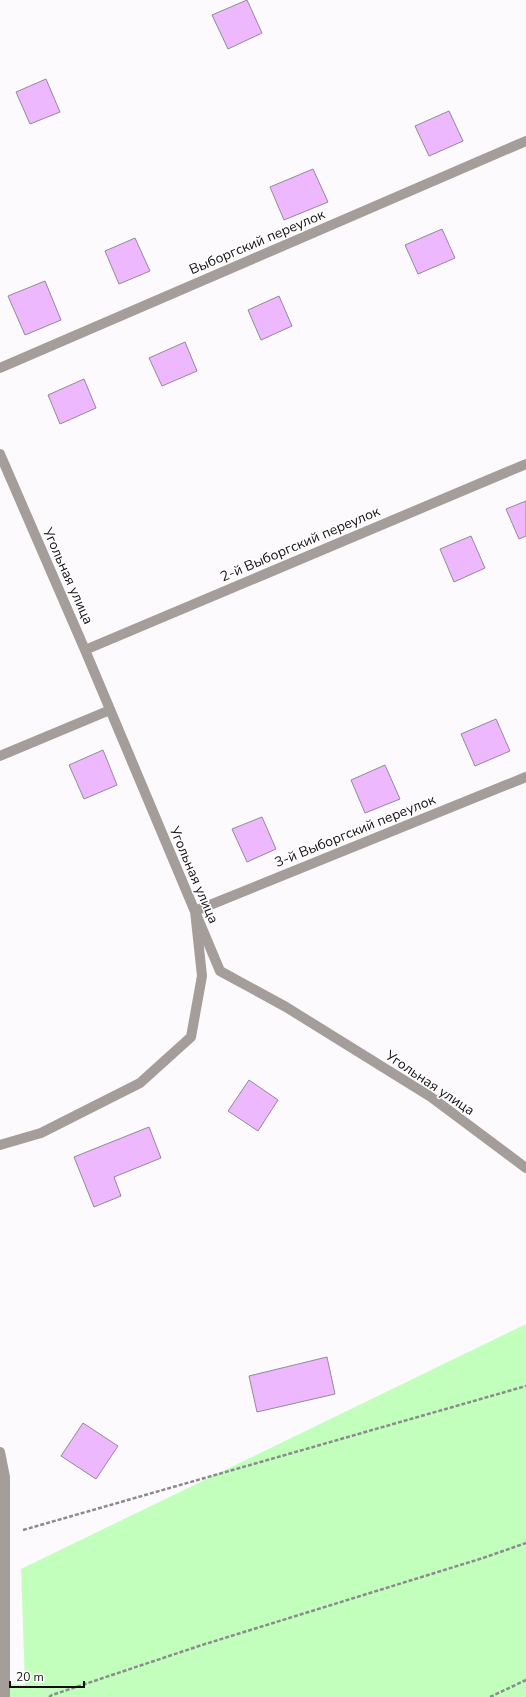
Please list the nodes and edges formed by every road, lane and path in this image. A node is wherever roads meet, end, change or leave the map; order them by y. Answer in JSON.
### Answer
{"nodes":[{"id":1,"x":526,"y":141,"type":"edge"},
{"id":2,"x":0,"y":368,"type":"edge"},
{"id":3,"x":0,"y":454,"type":"edge"},
{"id":4,"x":526,"y":464,"type":"edge"},
{"id":5,"x":85,"y":650,"type":"junction"},
{"id":6,"x":110,"y":710,"type":"junction"},
{"id":7,"x":0,"y":756,"type":"edge"},
{"id":8,"x":526,"y":777,"type":"edge"},
{"id":9,"x":195,"y":911,"type":"junction"},
{"id":10,"x":0,"y":1145,"type":"edge"},
{"id":11,"x":526,"y":1168,"type":"edge"},
{"id":12,"x":526,"y":1386,"type":"edge"},
{"id":13,"x":0,"y":1452,"type":"edge"},
{"id":14,"x":5,"y":1535,"type":"junction"},
{"id":15,"x":526,"y":1542,"type":"edge"},
{"id":16,"x":2,"y":1635,"type":"edge"},
{"id":17,"x":526,"y":1680,"type":"edge"},
{"id":18,"x":5,"y":1697,"type":"edge"},
{"id":19,"x":49,"y":1697,"type":"edge"},
{"id":20,"x":490,"y":1697,"type":"edge"}],
"edges":[{"from":1,"to":2,"type":"street","name":"Выборгский переулок"},
{"from":3,"to":5,"type":"street","name":"Угольная улица"},
{"from":4,"to":5,"type":"street","name":"2-й Выборгский переулок"},
{"from":5,"to":6,"type":"street","name":"Угольная улица"},
{"from":6,"to":7,"type":"street"},
{"from":6,"to":9,"type":"street","name":"Угольная улица"},
{"from":8,"to":9,"type":"street","name":"3-й Выборгский переулок"},
{"from":9,"to":10,"type":"street"},
{"from":9,"to":11,"type":"street","name":"Угольная улица"},
{"from":12,"to":14,"type":"path"},
{"from":13,"to":14,"type":"street"},
{"from":14,"to":16,"type":"street"},
{"from":15,"to":19,"type":"path"},
{"from":16,"to":18,"type":"street"},
{"from":17,"to":20,"type":"path"}]}
